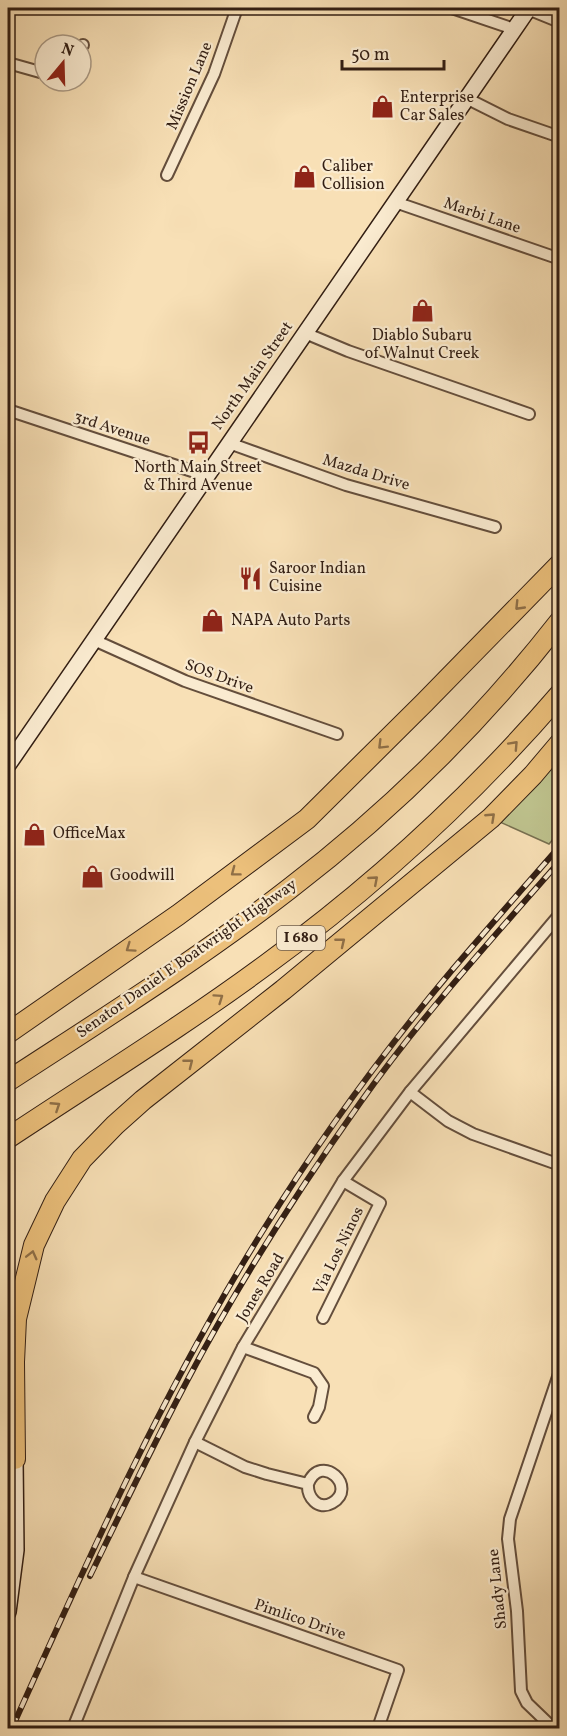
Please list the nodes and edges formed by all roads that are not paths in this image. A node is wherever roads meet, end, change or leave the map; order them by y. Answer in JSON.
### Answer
{"nodes":[{"id":1,"x":237,"y":8,"type":"edge"},
{"id":2,"x":452,"y":8,"type":"edge"},
{"id":3,"x":528,"y":8,"type":"edge"},
{"id":4,"x":560,"y":22,"type":"edge"},
{"id":5,"x":514,"y":29,"type":"junction"},
{"id":6,"x":8,"y":63,"type":"edge"},
{"id":7,"x":33,"y":70,"type":"edge"},
{"id":8,"x":466,"y":98,"type":"junction"},
{"id":9,"x":560,"y":137,"type":"edge"},
{"id":10,"x":167,"y":175,"type":"dead end"},
{"id":11,"x":395,"y":202,"type":"junction"},
{"id":12,"x":560,"y":259,"type":"edge"},
{"id":13,"x":305,"y":333,"type":"junction"},
{"id":14,"x":8,"y":410,"type":"edge"},
{"id":15,"x":529,"y":414,"type":"dead end"},
{"id":16,"x":230,"y":442,"type":"junction"},
{"id":17,"x":207,"y":476,"type":"junction"},
{"id":18,"x":495,"y":527,"type":"dead end"},
{"id":19,"x":560,"y":564,"type":"edge"},
{"id":20,"x":560,"y":621,"type":"edge"},
{"id":21,"x":94,"y":640,"type":"junction"},
{"id":22,"x":560,"y":694,"type":"edge"},
{"id":23,"x":337,"y":734,"type":"dead end"},
{"id":24,"x":560,"y":743,"type":"edge"},
{"id":25,"x":8,"y":765,"type":"edge"},
{"id":26,"x":560,"y":914,"type":"edge"},
{"id":27,"x":72,"y":988,"type":"junction"},
{"id":28,"x":8,"y":1018,"type":"edge"},
{"id":29,"x":8,"y":1033,"type":"edge"},
{"id":30,"x":8,"y":1081,"type":"edge"},
{"id":31,"x":410,"y":1092,"type":"junction"},
{"id":32,"x":8,"y":1138,"type":"edge"},
{"id":33,"x":560,"y":1165,"type":"edge"},
{"id":34,"x":343,"y":1181,"type":"junction"},
{"id":35,"x":323,"y":1318,"type":"dead end"},
{"id":36,"x":243,"y":1347,"type":"junction"},
{"id":37,"x":560,"y":1371,"type":"edge"},
{"id":38,"x":314,"y":1416,"type":"dead end"},
{"id":39,"x":195,"y":1442,"type":"junction"},
{"id":40,"x":11,"y":1460,"type":"edge"},
{"id":41,"x":308,"y":1484,"type":"dead end"},
{"id":42,"x":134,"y":1577,"type":"junction"},
{"id":43,"x":8,"y":1612,"type":"edge"},
{"id":44,"x":73,"y":1728,"type":"edge"},
{"id":45,"x":378,"y":1728,"type":"edge"},
{"id":46,"x":553,"y":1728,"type":"edge"}],
"edges":[{"from":1,"to":10,"type":"street","name":"Mission Lane"},
{"from":2,"to":5,"type":"street"},
{"from":3,"to":4,"type":"street"},
{"from":3,"to":5,"type":"main road","name":"North Main Street"},
{"from":5,"to":8,"type":"main road","name":"North Main Street"},
{"from":6,"to":7,"type":"street"},
{"from":8,"to":9,"type":"street"},
{"from":8,"to":11,"type":"main road","name":"North Main Street"},
{"from":11,"to":12,"type":"street","name":"Marbi Lane"},
{"from":11,"to":13,"type":"main road","name":"North Main Street"},
{"from":13,"to":15,"type":"street"},
{"from":13,"to":16,"type":"main road","name":"North Main Street"},
{"from":14,"to":17,"type":"street","name":"3rd Avenue"},
{"from":16,"to":17,"type":"main road","name":"North Main Street"},
{"from":16,"to":18,"type":"street","name":"Mazda Drive"},
{"from":17,"to":21,"type":"main road","name":"North Main Street"},
{"from":19,"to":27,"type":"highway","one_way":true},
{"from":20,"to":30,"type":"highway","name":"Senator Daniel E Boatwright Highway","number":"I 680"},
{"from":21,"to":23,"type":"street","name":"SOS Drive"},
{"from":21,"to":25,"type":"main road","name":"North Main Street"},
{"from":32,"to":22,"type":"highway","number":"I 680","one_way":true},
{"from":40,"to":24,"type":"highway","one_way":true},
{"from":26,"to":31,"type":"street","name":"Jones Road"},
{"from":27,"to":28,"type":"highway"},
{"from":27,"to":29,"type":"highway"},
{"from":31,"to":33,"type":"street"},
{"from":31,"to":34,"type":"street","name":"Jones Road"},
{"from":34,"to":35,"type":"street","name":"Via Los Ninos"},
{"from":34,"to":36,"type":"street","name":"Jones Road"},
{"from":36,"to":38,"type":"street"},
{"from":36,"to":39,"type":"street","name":"Jones Road"},
{"from":37,"to":46,"type":"street","name":"Shady Lane"},
{"from":39,"to":41,"type":"street"},
{"from":39,"to":42,"type":"street","name":"Jones Road"},
{"from":40,"to":43,"type":"main road"},
{"from":42,"to":44,"type":"street","name":"Jones Road"},
{"from":42,"to":45,"type":"street","name":"Pimlico Drive"}]}
